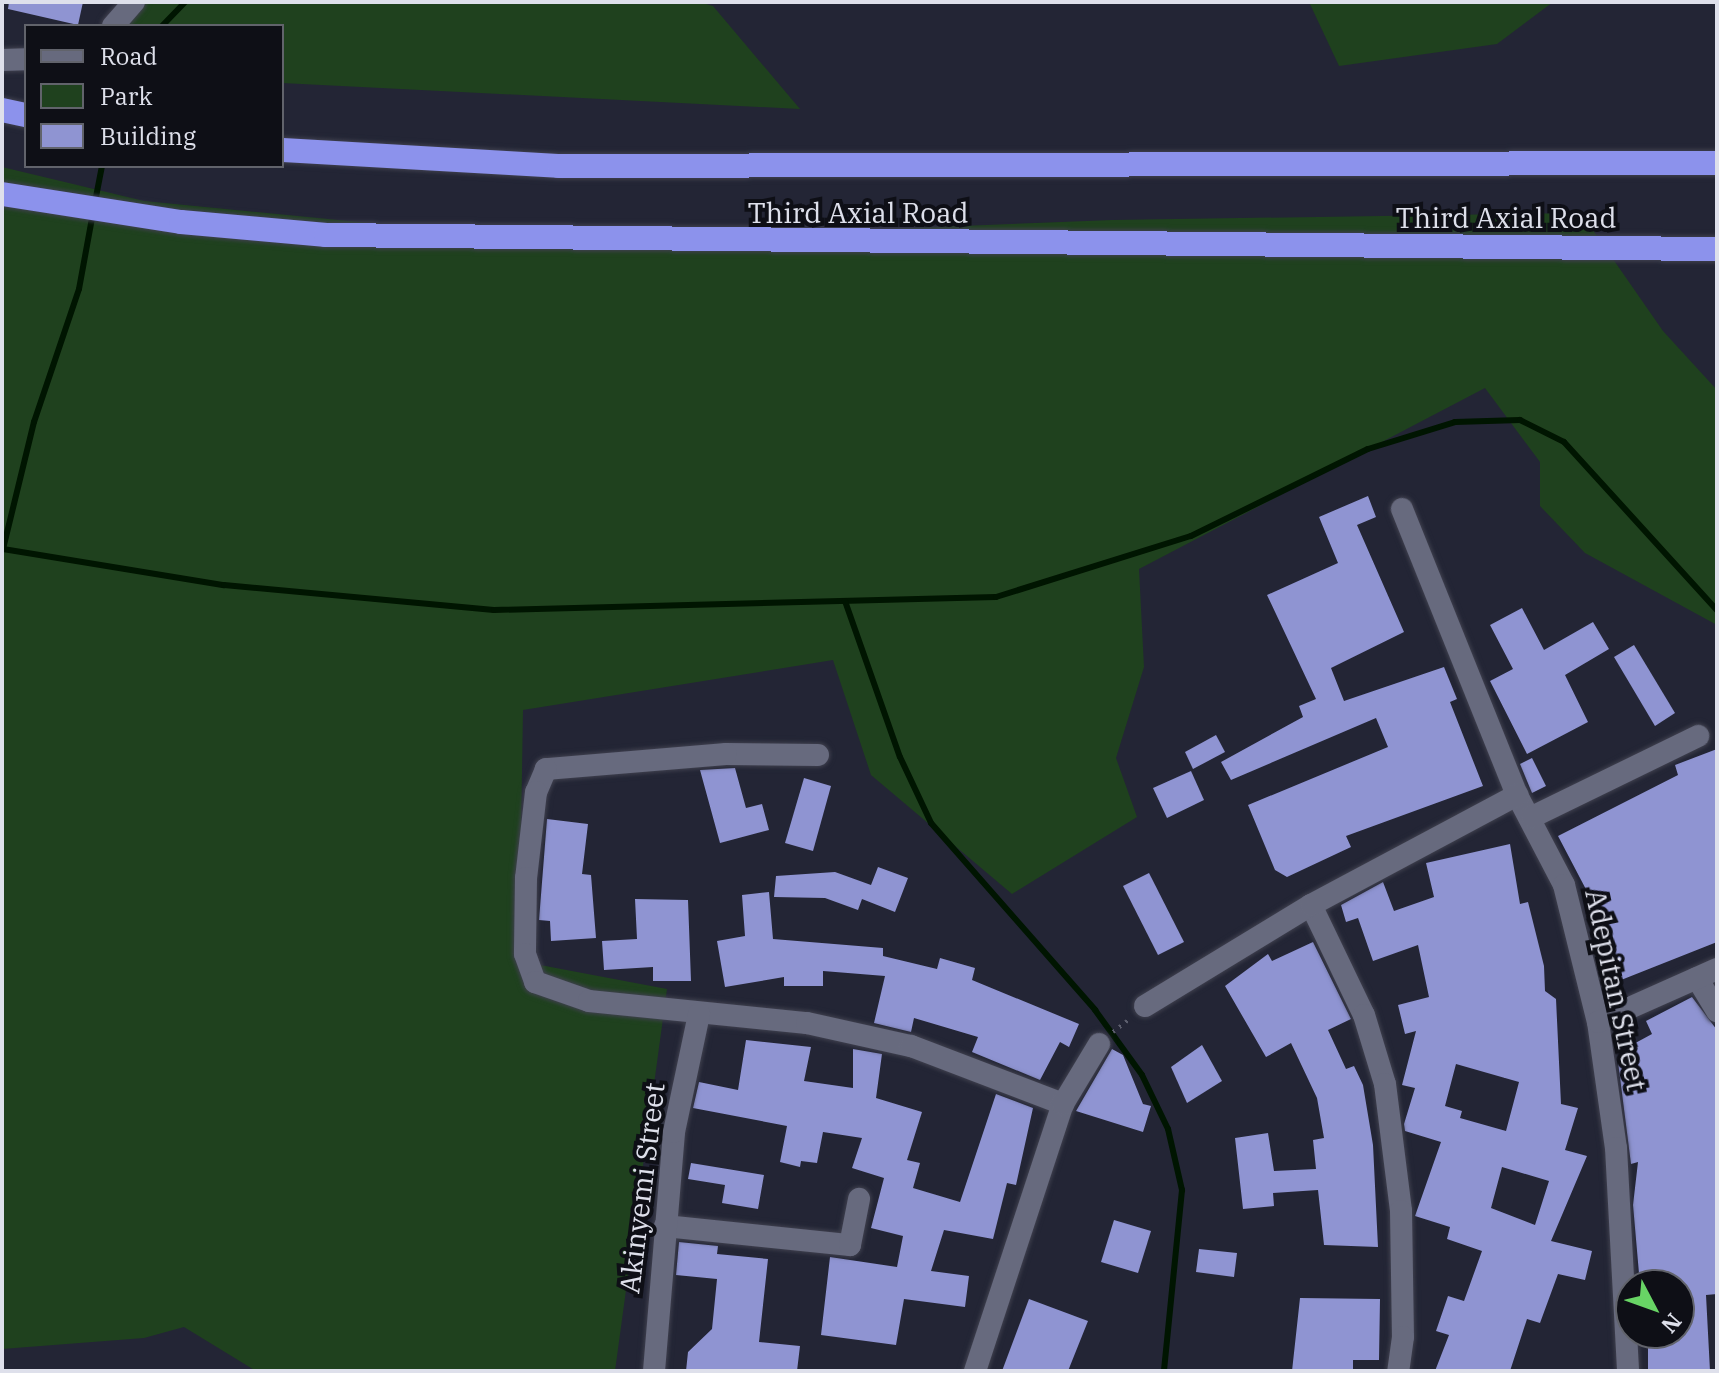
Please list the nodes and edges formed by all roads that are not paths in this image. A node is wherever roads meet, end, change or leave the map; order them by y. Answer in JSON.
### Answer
{"nodes":[{"id":1,"x":134,"y":2,"type":"edge"},
{"id":2,"x":115,"y":24,"type":"edge"},
{"id":3,"x":24,"y":59,"type":"edge"},
{"id":4,"x":2,"y":60,"type":"edge"},
{"id":5,"x":2,"y":110,"type":"edge"},
{"id":6,"x":24,"y":115,"type":"edge"},
{"id":7,"x":284,"y":150,"type":"edge"},
{"id":8,"x":1717,"y":163,"type":"edge"},
{"id":9,"x":12,"y":197,"type":"edge"},
{"id":10,"x":1717,"y":249,"type":"edge"},
{"id":11,"x":1402,"y":509,"type":"dead end"},
{"id":12,"x":1698,"y":736,"type":"dead end"},
{"id":13,"x":818,"y":755,"type":"dead end"},
{"id":14,"x":1517,"y":795,"type":"junction"},
{"id":15,"x":1532,"y":817,"type":"junction"},
{"id":16,"x":1311,"y":905,"type":"junction"},
{"id":17,"x":1707,"y":974,"type":"edge"},
{"id":18,"x":1143,"y":1008,"type":"road end"},
{"id":19,"x":1717,"y":1011,"type":"edge"},
{"id":20,"x":699,"y":1014,"type":"junction"},
{"id":21,"x":1598,"y":1022,"type":"junction"},
{"id":22,"x":1103,"y":1040,"type":"road end"},
{"id":23,"x":1063,"y":1104,"type":"junction"},
{"id":24,"x":859,"y":1199,"type":"dead end"},
{"id":25,"x":665,"y":1226,"type":"junction"},
{"id":26,"x":654,"y":1371,"type":"edge"},
{"id":27,"x":975,"y":1371,"type":"edge"},
{"id":28,"x":1398,"y":1371,"type":"edge"},
{"id":29,"x":1628,"y":1371,"type":"edge"}],
"edges":[{"from":1,"to":2,"type":"street"},
{"from":3,"to":4,"type":"street"},
{"from":5,"to":6,"type":"highway"},
{"from":7,"to":8,"type":"highway","name":"Third Axial Road"},
{"from":9,"to":10,"type":"highway","name":"Third Axial Road"},
{"from":11,"to":14,"type":"street","name":"Adepitan Street"},
{"from":12,"to":15,"type":"street"},
{"from":13,"to":20,"type":"street"},
{"from":14,"to":15,"type":"street","name":"Adepitan Street"},
{"from":14,"to":16,"type":"street"},
{"from":15,"to":21,"type":"street","name":"Adepitan Street"},
{"from":16,"to":18,"type":"street"},
{"from":16,"to":28,"type":"street"},
{"from":17,"to":19,"type":"street"},
{"from":17,"to":21,"type":"street"},
{"from":20,"to":23,"type":"street"},
{"from":20,"to":25,"type":"street","name":"Akinyemi Street"},
{"from":21,"to":29,"type":"street","name":"Adepitan Street"},
{"from":22,"to":23,"type":"street"},
{"from":23,"to":27,"type":"street"},
{"from":24,"to":25,"type":"street"},
{"from":25,"to":26,"type":"street","name":"Akinyemi Street"}]}
